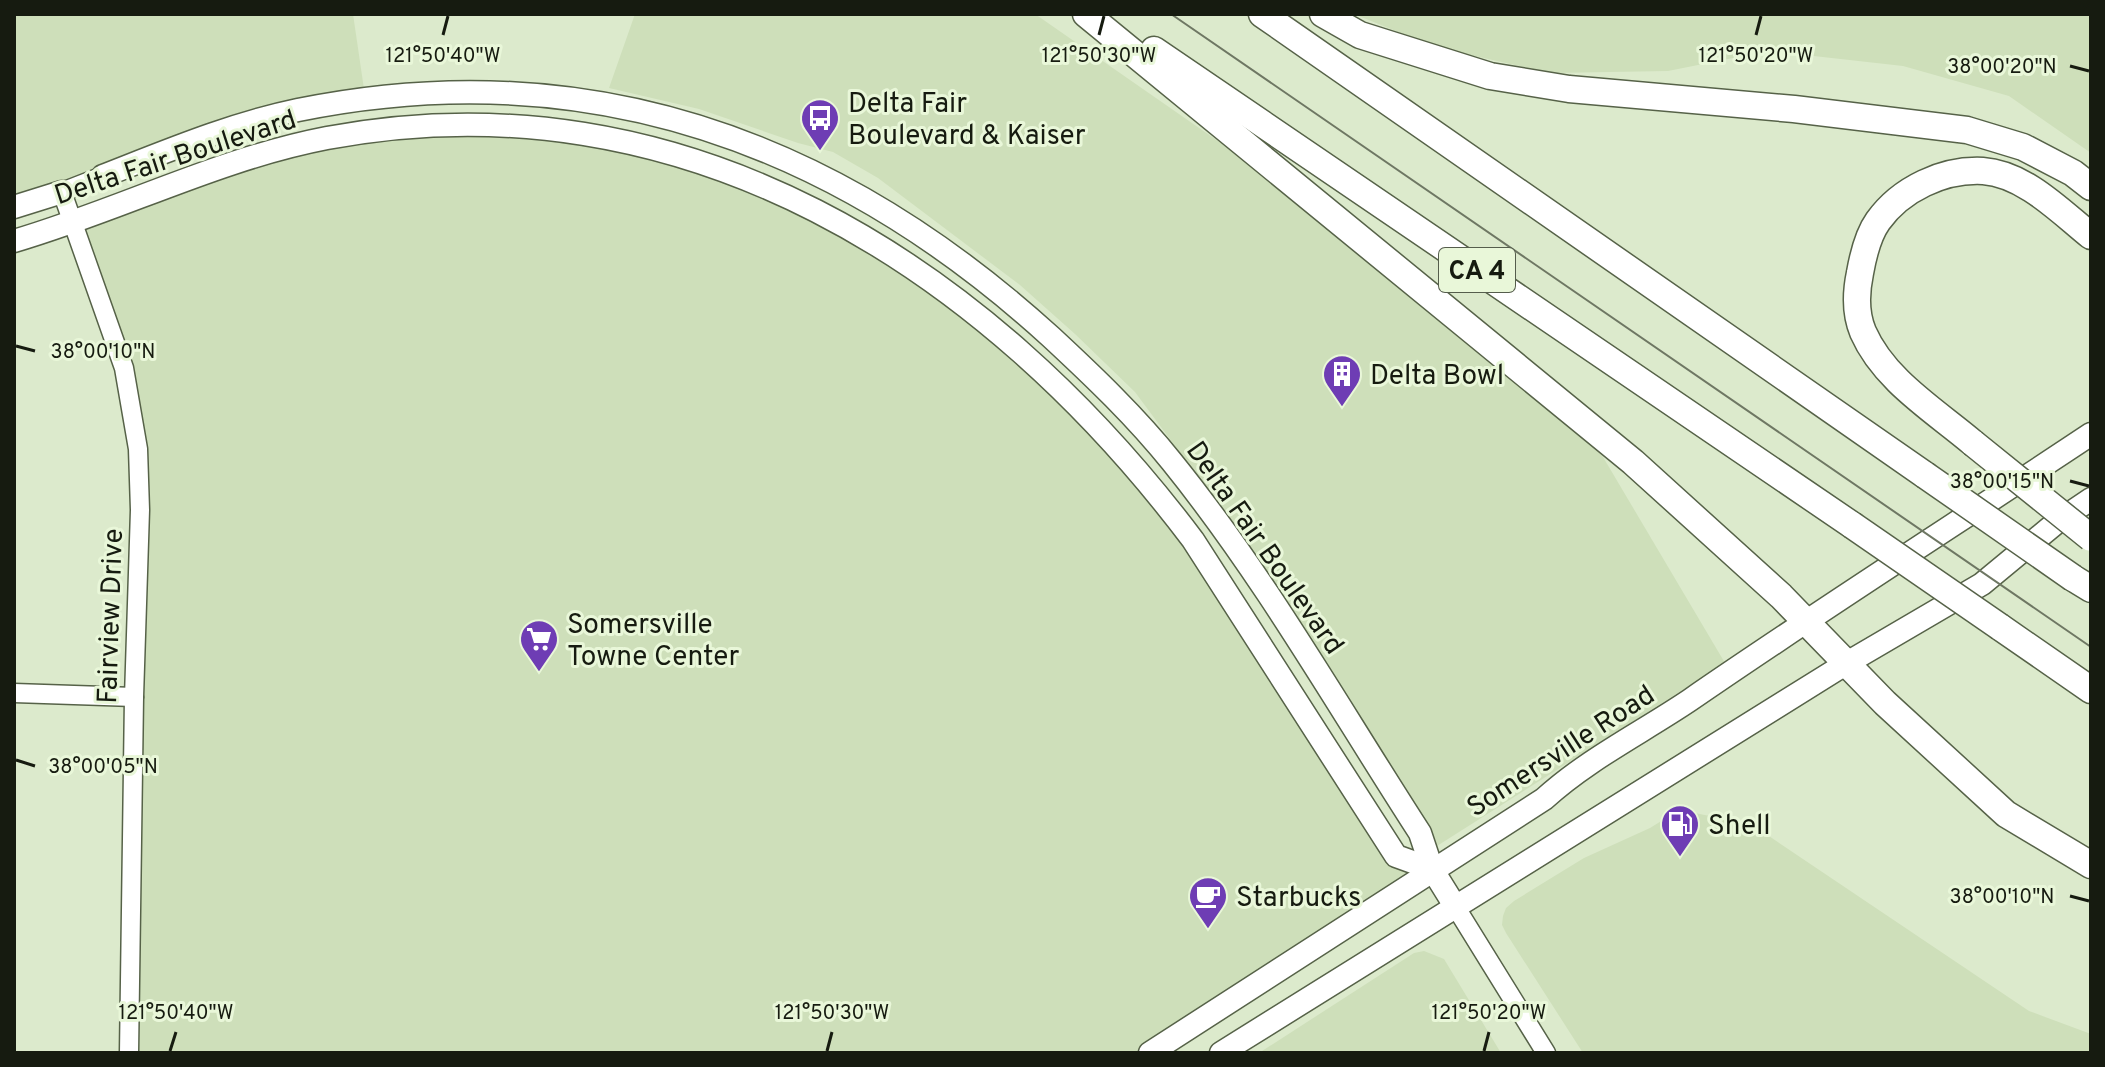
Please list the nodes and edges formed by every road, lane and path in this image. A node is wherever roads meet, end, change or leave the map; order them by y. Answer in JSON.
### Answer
{"nodes":[{"id":1,"x":1086,"y":14,"type":"edge"},
{"id":2,"x":1102,"y":14,"type":"edge"},
{"id":3,"x":1262,"y":14,"type":"edge"},
{"id":4,"x":1323,"y":14,"type":"edge"},
{"id":5,"x":103,"y":176,"type":"joint"},
{"id":6,"x":2091,"y":187,"type":"edge"},
{"id":7,"x":62,"y":192,"type":"junction"},
{"id":8,"x":14,"y":207,"type":"edge"},
{"id":9,"x":73,"y":222,"type":"junction"},
{"id":10,"x":2091,"y":236,"type":"edge"},
{"id":11,"x":14,"y":241,"type":"edge"},
{"id":12,"x":2091,"y":434,"type":"edge"},
{"id":13,"x":2091,"y":499,"type":"edge"},
{"id":14,"x":2091,"y":538,"type":"edge"},
{"id":15,"x":2082,"y":584,"type":"edge"},
{"id":16,"x":1270,"y":600,"type":"junction"},
{"id":17,"x":1244,"y":618,"type":"junction"},
{"id":18,"x":1805,"y":621,"type":"junction"},
{"id":19,"x":1847,"y":663,"type":"junction"},
{"id":20,"x":2091,"y":690,"type":"edge"},
{"id":21,"x":14,"y":693,"type":"edge"},
{"id":22,"x":134,"y":697,"type":"junction"},
{"id":23,"x":2091,"y":865,"type":"edge"},
{"id":24,"x":1432,"y":869,"type":"junction"},
{"id":25,"x":1455,"y":906,"type":"junction"},
{"id":26,"x":129,"y":1053,"type":"edge"},
{"id":27,"x":1150,"y":1053,"type":"edge"},
{"id":28,"x":1221,"y":1053,"type":"edge"},
{"id":29,"x":1546,"y":1053,"type":"edge"}],
"edges":[{"from":1,"to":18,"type":"highway"},
{"from":2,"to":20,"type":"highway","number":"CA 4","bridge":true},
{"from":3,"to":15,"type":"highway","bridge":true},
{"from":4,"to":6,"type":"highway"},
{"from":5,"to":7,"type":"street","name":"Delta Fair Boulevard"},
{"from":5,"to":16,"type":"main road","name":"Delta Fair Boulevard"},
{"from":7,"to":8,"type":"main road","name":"Delta Fair Boulevard"},
{"from":7,"to":9,"type":"street","name":"Fairview Drive"},
{"from":9,"to":11,"type":"main road","name":"Delta Fair Boulevard"},
{"from":9,"to":17,"type":"main road","name":"Delta Fair Boulevard"},
{"from":9,"to":22,"type":"street","name":"Fairview Drive"},
{"from":10,"to":14,"type":"highway","bridge":true},
{"from":12,"to":18,"type":"main road","name":"Somersville Road"},
{"from":13,"to":19,"type":"main road"},
{"from":16,"to":17,"type":"main road"},
{"from":16,"to":24,"type":"main road","name":"Delta Fair Boulevard"},
{"from":17,"to":24,"type":"main road","name":"Delta Fair Boulevard"},
{"from":18,"to":19,"type":"highway"},
{"from":18,"to":24,"type":"main road","name":"Somersville Road"},
{"from":19,"to":23,"type":"highway"},
{"from":19,"to":25,"type":"main road"},
{"from":21,"to":22,"type":"street"},
{"from":22,"to":26,"type":"street","name":"Fairview Drive"},
{"from":24,"to":25,"type":"main road","name":"Delta Fair Boulevard"},
{"from":24,"to":27,"type":"main road","name":"Somersville Road"},
{"from":25,"to":28,"type":"main road"},
{"from":25,"to":29,"type":"street","name":"Delta Fair Boulevard"}]}
